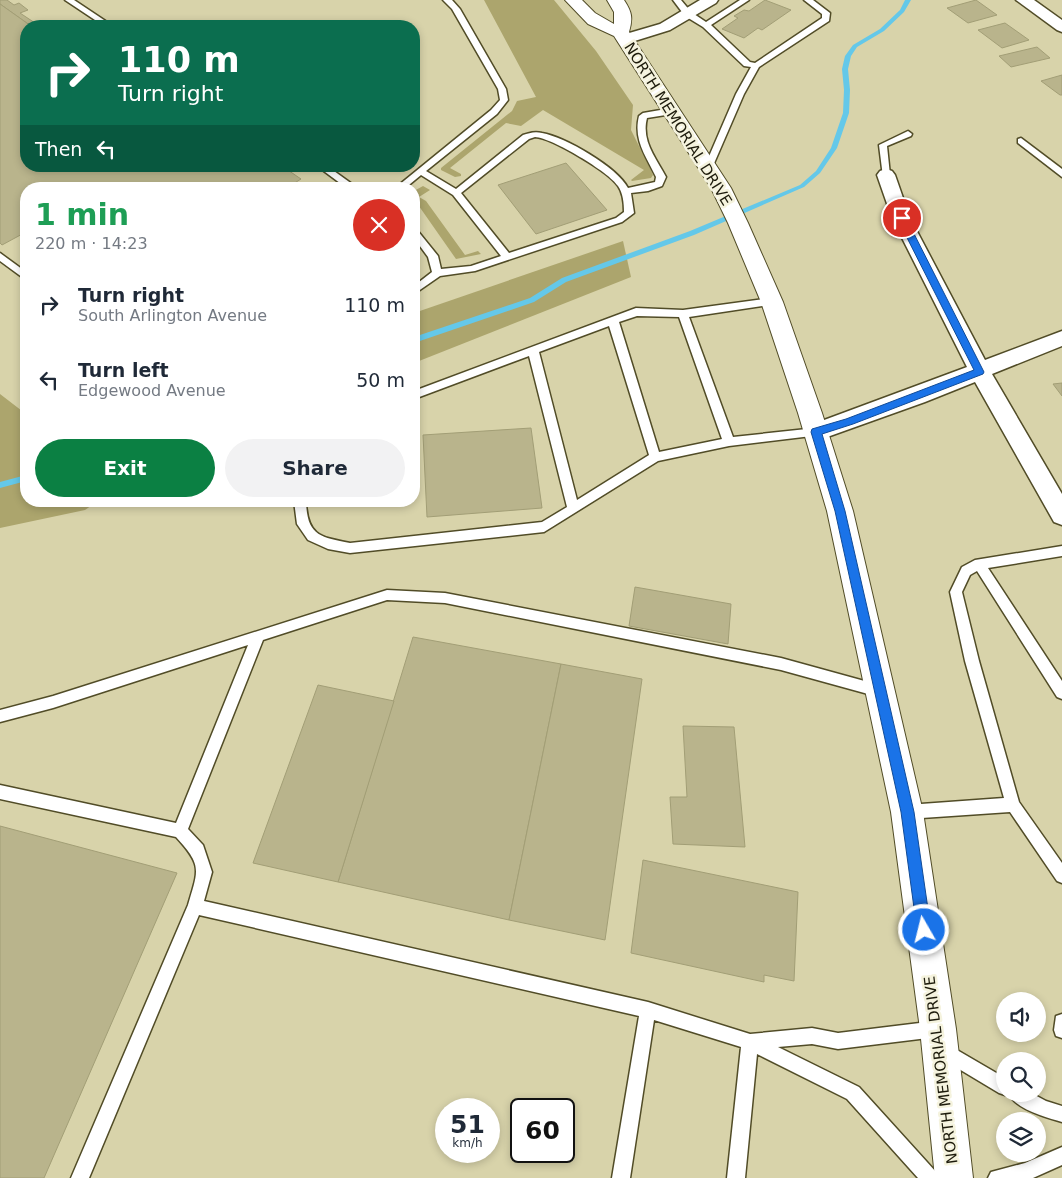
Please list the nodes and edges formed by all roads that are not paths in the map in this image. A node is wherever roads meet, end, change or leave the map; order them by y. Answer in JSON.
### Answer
{"nodes":[{"id":1,"x":69,"y":0,"type":"edge"},
{"id":2,"x":447,"y":0,"type":"edge"},
{"id":3,"x":573,"y":0,"type":"edge"},
{"id":4,"x":615,"y":0,"type":"edge"},
{"id":5,"x":677,"y":0,"type":"edge"},
{"id":6,"x":711,"y":0,"type":"edge"},
{"id":7,"x":745,"y":0,"type":"edge"},
{"id":8,"x":808,"y":0,"type":"edge"},
{"id":9,"x":1024,"y":0,"type":"edge"},
{"id":10,"x":688,"y":14,"type":"junction"},
{"id":11,"x":100,"y":20,"type":"edge"},
{"id":12,"x":706,"y":25,"type":"junction"},
{"id":13,"x":1062,"y":26,"type":"edge"},
{"id":14,"x":622,"y":36,"type":"junction"},
{"id":15,"x":756,"y":66,"type":"junction"},
{"id":16,"x":672,"y":111,"type":"junction"},
{"id":17,"x":908,"y":134,"type":"dead end"},
{"id":18,"x":1021,"y":141,"type":"dead end"},
{"id":19,"x":708,"y":168,"type":"junction"},
{"id":20,"x":420,"y":171,"type":"joint"},
{"id":21,"x":330,"y":172,"type":"edge"},
{"id":22,"x":419,"y":172,"type":"edge"},
{"id":23,"x":1062,"y":174,"type":"edge"},
{"id":24,"x":886,"y":175,"type":"joint"},
{"id":25,"x":345,"y":182,"type":"edge"},
{"id":26,"x":407,"y":182,"type":"edge"},
{"id":27,"x":625,"y":191,"type":"junction"},
{"id":28,"x":456,"y":193,"type":"junction"},
{"id":29,"x":420,"y":240,"type":"edge"},
{"id":30,"x":0,"y":256,"type":"edge"},
{"id":31,"x":507,"y":257,"type":"junction"},
{"id":32,"x":20,"y":273,"type":"edge"},
{"id":33,"x":437,"y":273,"type":"junction"},
{"id":34,"x":420,"y":287,"type":"edge"},
{"id":35,"x":772,"y":302,"type":"junction"},
{"id":36,"x":683,"y":314,"type":"junction"},
{"id":37,"x":613,"y":321,"type":"junction"},
{"id":38,"x":1062,"y":338,"type":"edge"},
{"id":39,"x":533,"y":351,"type":"junction"},
{"id":40,"x":980,"y":372,"type":"junction"},
{"id":41,"x":420,"y":393,"type":"edge"},
{"id":42,"x":816,"y":432,"type":"junction"},
{"id":43,"x":729,"y":442,"type":"junction"},
{"id":44,"x":655,"y":457,"type":"junction"},
{"id":45,"x":300,"y":507,"type":"edge"},
{"id":46,"x":572,"y":508,"type":"junction"},
{"id":47,"x":1062,"y":515,"type":"edge"},
{"id":48,"x":1062,"y":551,"type":"edge"},
{"id":49,"x":979,"y":564,"type":"junction"},
{"id":50,"x":258,"y":637,"type":"junction"},
{"id":51,"x":880,"y":691,"type":"junction"},
{"id":52,"x":1062,"y":693,"type":"edge"},
{"id":53,"x":0,"y":716,"type":"edge"},
{"id":54,"x":0,"y":792,"type":"edge"},
{"id":55,"x":1013,"y":805,"type":"junction"},
{"id":56,"x":907,"y":812,"type":"junction"},
{"id":57,"x":180,"y":831,"type":"junction"},
{"id":58,"x":1062,"y":876,"type":"edge"},
{"id":59,"x":194,"y":906,"type":"junction"},
{"id":60,"x":648,"y":1010,"type":"junction"},
{"id":61,"x":1062,"y":1022,"type":"edge"},
{"id":62,"x":1062,"y":1030,"type":"edge"},
{"id":63,"x":939,"y":1038,"type":"junction"},
{"id":64,"x":750,"y":1042,"type":"junction"},
{"id":65,"x":996,"y":1080,"type":"edge"},
{"id":66,"x":1031,"y":1102,"type":"edge"},
{"id":67,"x":1062,"y":1114,"type":"edge"},
{"id":68,"x":1062,"y":1156,"type":"edge"},
{"id":69,"x":80,"y":1178,"type":"edge"},
{"id":70,"x":621,"y":1178,"type":"edge"},
{"id":71,"x":736,"y":1178,"type":"edge"},
{"id":72,"x":930,"y":1178,"type":"edge"},
{"id":73,"x":954,"y":1178,"type":"edge"},
{"id":74,"x":997,"y":1178,"type":"edge"}],
"edges":[{"from":1,"to":11,"type":"lane"},
{"from":2,"to":20,"type":"lane"},
{"from":3,"to":14,"type":"main road","name":"NORTH MEMORIAL DRIVE"},
{"from":4,"to":14,"type":"main road","name":"NORTH MEMORIAL DRIVE"},
{"from":5,"to":10,"type":"lane"},
{"from":6,"to":10,"type":"street"},
{"from":7,"to":12,"type":"lane"},
{"from":8,"to":15,"type":"lane"},
{"from":9,"to":13,"type":"street"},
{"from":10,"to":12,"type":"lane"},
{"from":10,"to":14,"type":"street"},
{"from":12,"to":15,"type":"lane"},
{"from":14,"to":16,"type":"main road","name":"NORTH MEMORIAL DRIVE"},
{"from":15,"to":19,"type":"lane"},
{"from":16,"to":19,"type":"main road","name":"NORTH MEMORIAL DRIVE"},
{"from":16,"to":27,"type":"lane"},
{"from":17,"to":24,"type":"lane"},
{"from":18,"to":23,"type":"lane"},
{"from":19,"to":35,"type":"main road","name":"NORTH MEMORIAL DRIVE"},
{"from":20,"to":28,"type":"lane"},
{"from":21,"to":25,"type":"lane"},
{"from":22,"to":26,"type":"lane"},
{"from":24,"to":40,"type":"street"},
{"from":27,"to":28,"type":"lane"},
{"from":27,"to":31,"type":"lane"},
{"from":28,"to":31,"type":"lane"},
{"from":29,"to":33,"type":"lane"},
{"from":30,"to":32,"type":"lane"},
{"from":31,"to":33,"type":"lane"},
{"from":33,"to":34,"type":"lane"},
{"from":35,"to":36,"type":"lane"},
{"from":35,"to":42,"type":"main road","name":"NORTH MEMORIAL DRIVE"},
{"from":36,"to":37,"type":"lane"},
{"from":36,"to":43,"type":"lane"},
{"from":37,"to":39,"type":"lane"},
{"from":37,"to":44,"type":"lane"},
{"from":38,"to":40,"type":"street"},
{"from":39,"to":41,"type":"lane"},
{"from":39,"to":46,"type":"lane"},
{"from":40,"to":42,"type":"street"},
{"from":40,"to":47,"type":"street"},
{"from":42,"to":43,"type":"lane"},
{"from":42,"to":51,"type":"main road","name":"NORTH MEMORIAL DRIVE"},
{"from":43,"to":44,"type":"lane"},
{"from":44,"to":46,"type":"lane"},
{"from":45,"to":46,"type":"lane"},
{"from":48,"to":49,"type":"lane"},
{"from":49,"to":52,"type":"lane"},
{"from":49,"to":55,"type":"lane"},
{"from":50,"to":51,"type":"lane"},
{"from":50,"to":53,"type":"lane"},
{"from":50,"to":57,"type":"lane"},
{"from":51,"to":56,"type":"main road","name":"NORTH MEMORIAL DRIVE"},
{"from":54,"to":57,"type":"lane"},
{"from":55,"to":56,"type":"lane"},
{"from":55,"to":58,"type":"lane"},
{"from":56,"to":63,"type":"main road","name":"NORTH MEMORIAL DRIVE"},
{"from":57,"to":59,"type":"lane"},
{"from":59,"to":60,"type":"lane"},
{"from":59,"to":69,"type":"lane"},
{"from":60,"to":64,"type":"lane"},
{"from":60,"to":70,"type":"lane"},
{"from":61,"to":62,"type":"lane"},
{"from":63,"to":64,"type":"lane"},
{"from":63,"to":65,"type":"lane"},
{"from":63,"to":73,"type":"main road","name":"NORTH MEMORIAL DRIVE"},
{"from":64,"to":71,"type":"lane"},
{"from":64,"to":72,"type":"lane"},
{"from":66,"to":67,"type":"lane"},
{"from":68,"to":74,"type":"lane"}]}
